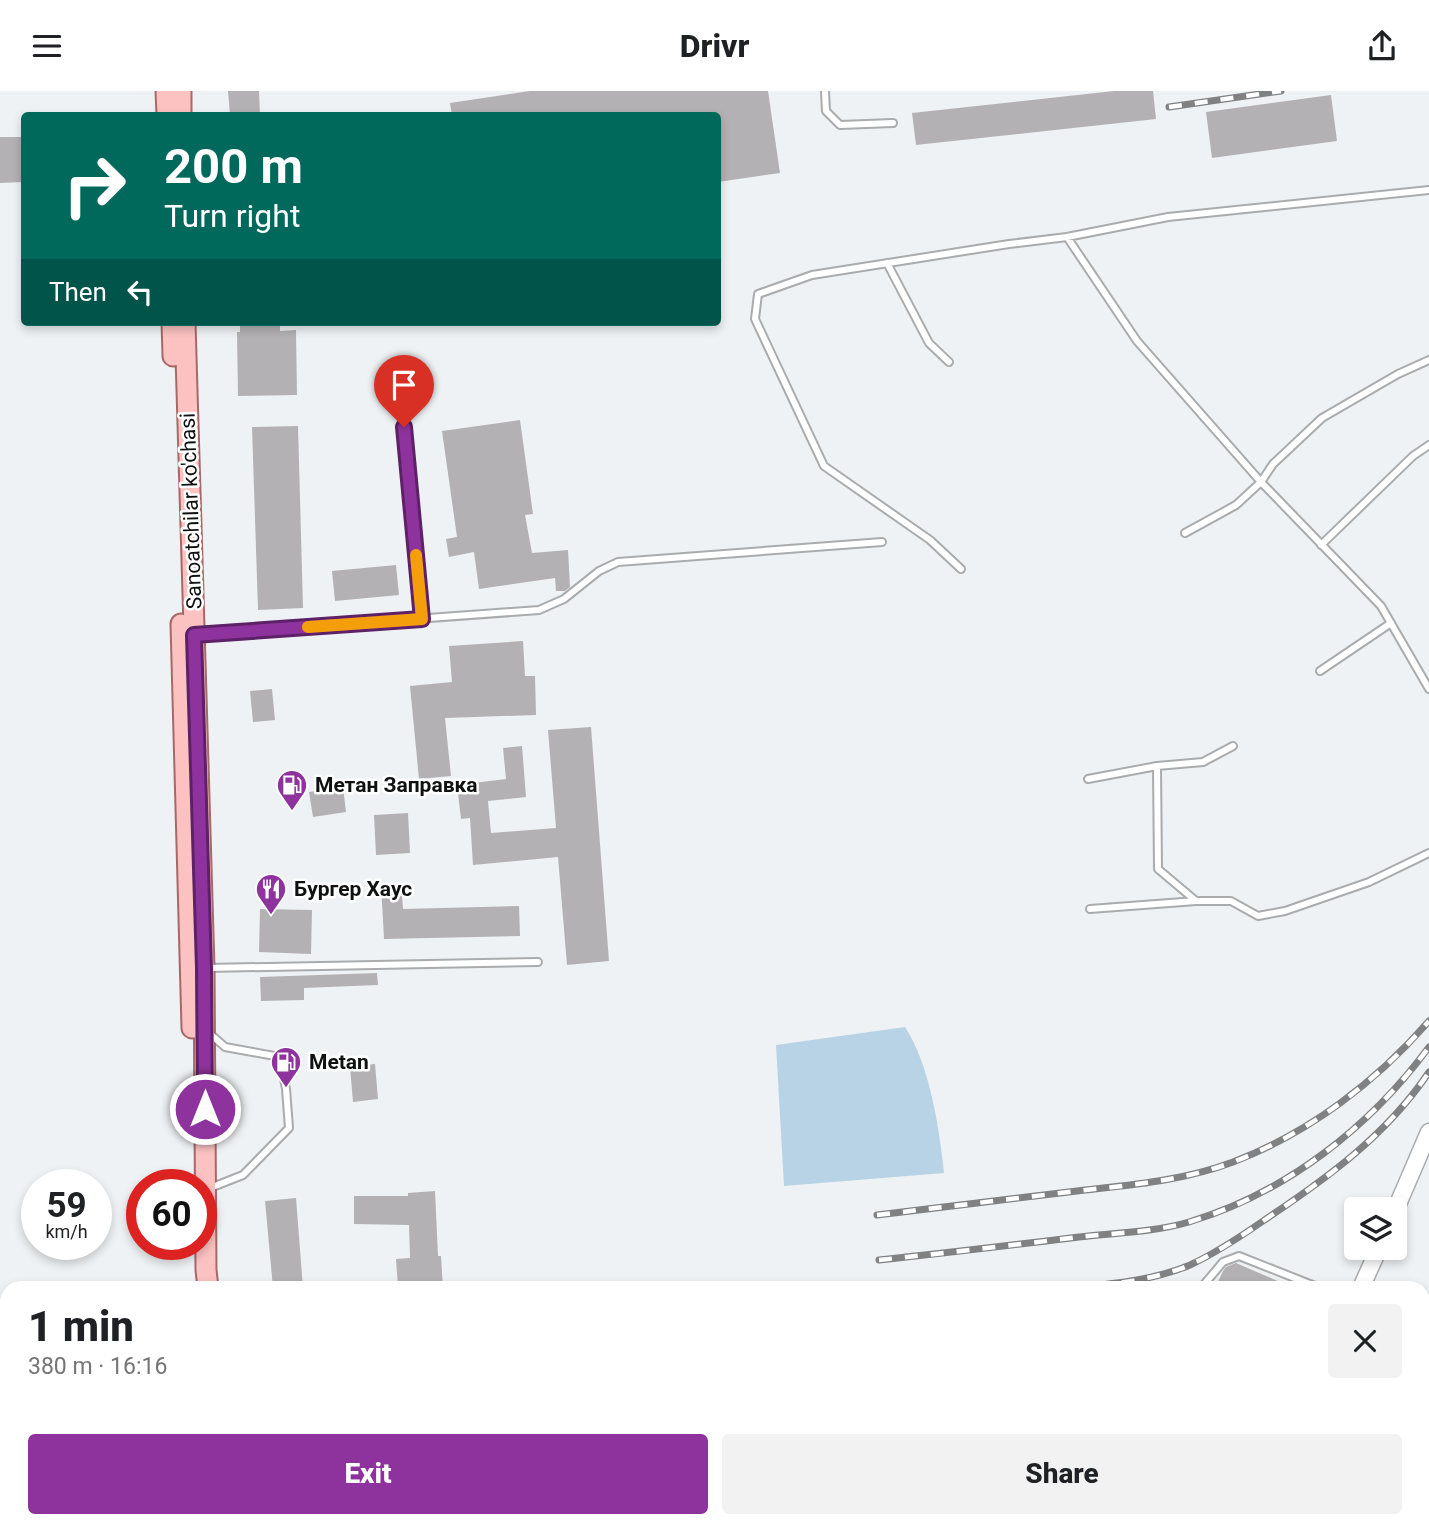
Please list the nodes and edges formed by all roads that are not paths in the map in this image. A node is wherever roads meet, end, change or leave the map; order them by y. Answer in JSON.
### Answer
{"nodes":[{"id":1,"x":166,"y":91,"type":"edge"},
{"id":2,"x":181,"y":91,"type":"edge"},
{"id":3,"x":825,"y":91,"type":"edge"},
{"id":4,"x":167,"y":112,"type":"edge"},
{"id":5,"x":181,"y":112,"type":"edge"},
{"id":6,"x":893,"y":123,"type":"dead end"},
{"id":7,"x":1429,"y":190,"type":"edge"},
{"id":8,"x":1067,"y":237,"type":"junction"},
{"id":9,"x":887,"y":263,"type":"junction"},
{"id":10,"x":172,"y":326,"type":"edge"},
{"id":11,"x":185,"y":326,"type":"edge"},
{"id":12,"x":1429,"y":360,"type":"edge"},
{"id":13,"x":949,"y":362,"type":"dead end"},
{"id":14,"x":405,"y":420,"type":"dead end"},
{"id":15,"x":1429,"y":445,"type":"edge"},
{"id":16,"x":1261,"y":482,"type":"junction"},
{"id":17,"x":1185,"y":533,"type":"dead end"},
{"id":18,"x":882,"y":542,"type":"dead end"},
{"id":19,"x":1321,"y":545,"type":"junction"},
{"id":20,"x":961,"y":569,"type":"dead end"},
{"id":21,"x":422,"y":619,"type":"junction"},
{"id":22,"x":1391,"y":623,"type":"junction"},
{"id":23,"x":194,"y":635,"type":"junction"},
{"id":24,"x":1320,"y":671,"type":"dead end"},
{"id":25,"x":1429,"y":689,"type":"edge"},
{"id":26,"x":1233,"y":746,"type":"dead end"},
{"id":27,"x":1157,"y":766,"type":"junction"},
{"id":28,"x":1088,"y":779,"type":"dead end"},
{"id":29,"x":1429,"y":853,"type":"edge"},
{"id":30,"x":1196,"y":901,"type":"junction"},
{"id":31,"x":1090,"y":909,"type":"dead end"},
{"id":32,"x":538,"y":963,"type":"dead end"},
{"id":33,"x":204,"y":968,"type":"junction"},
{"id":34,"x":205,"y":1028,"type":"junction"},
{"id":35,"x":1428,"y":1138,"type":"edge"},
{"id":36,"x":198,"y":1169,"type":"edge"},
{"id":37,"x":200,"y":1169,"type":"edge"},
{"id":38,"x":217,"y":1183,"type":"edge"},
{"id":39,"x":1401,"y":1197,"type":"edge"},
{"id":40,"x":195,"y":1260,"type":"edge"},
{"id":41,"x":205,"y":1260,"type":"edge"},
{"id":42,"x":1374,"y":1260,"type":"edge"},
{"id":43,"x":197,"y":1281,"type":"edge"},
{"id":44,"x":207,"y":1281,"type":"edge"},
{"id":45,"x":1207,"y":1281,"type":"edge"},
{"id":46,"x":1302,"y":1281,"type":"edge"},
{"id":47,"x":1364,"y":1281,"type":"edge"}],
"edges":[{"from":1,"to":4,"type":"main road"},
{"from":2,"to":5,"type":"main road"},
{"from":3,"to":6,"type":"lane"},
{"from":7,"to":8,"type":"lane"},
{"from":8,"to":9,"type":"lane"},
{"from":8,"to":16,"type":"lane"},
{"from":9,"to":13,"type":"lane"},
{"from":9,"to":20,"type":"lane"},
{"from":10,"to":36,"type":"main road","name":"Sanoatchilar ko'chasi"},
{"from":11,"to":23,"type":"main road","name":"Sanoatchilar ko'chasi"},
{"from":12,"to":16,"type":"lane"},
{"from":14,"to":21,"type":"lane"},
{"from":15,"to":19,"type":"lane"},
{"from":16,"to":17,"type":"lane"},
{"from":16,"to":19,"type":"lane"},
{"from":18,"to":21,"type":"lane"},
{"from":19,"to":22,"type":"lane"},
{"from":21,"to":23,"type":"lane"},
{"from":22,"to":24,"type":"lane"},
{"from":22,"to":25,"type":"lane"},
{"from":23,"to":33,"type":"main road","name":"Sanoatchilar ko'chasi"},
{"from":26,"to":27,"type":"lane"},
{"from":27,"to":28,"type":"lane"},
{"from":27,"to":30,"type":"lane"},
{"from":29,"to":30,"type":"lane"},
{"from":30,"to":31,"type":"lane"},
{"from":32,"to":33,"type":"lane"},
{"from":33,"to":34,"type":"main road","name":"Sanoatchilar ko'chasi"},
{"from":34,"to":37,"type":"main road","name":"Sanoatchilar ko'chasi"},
{"from":34,"to":38,"type":"lane"},
{"from":35,"to":39,"type":"street"},
{"from":40,"to":43,"type":"main road"},
{"from":41,"to":44,"type":"main road","name":"Sanoatchilar ko'chasi"},
{"from":42,"to":47,"type":"street"},
{"from":45,"to":46,"type":"lane"}]}
